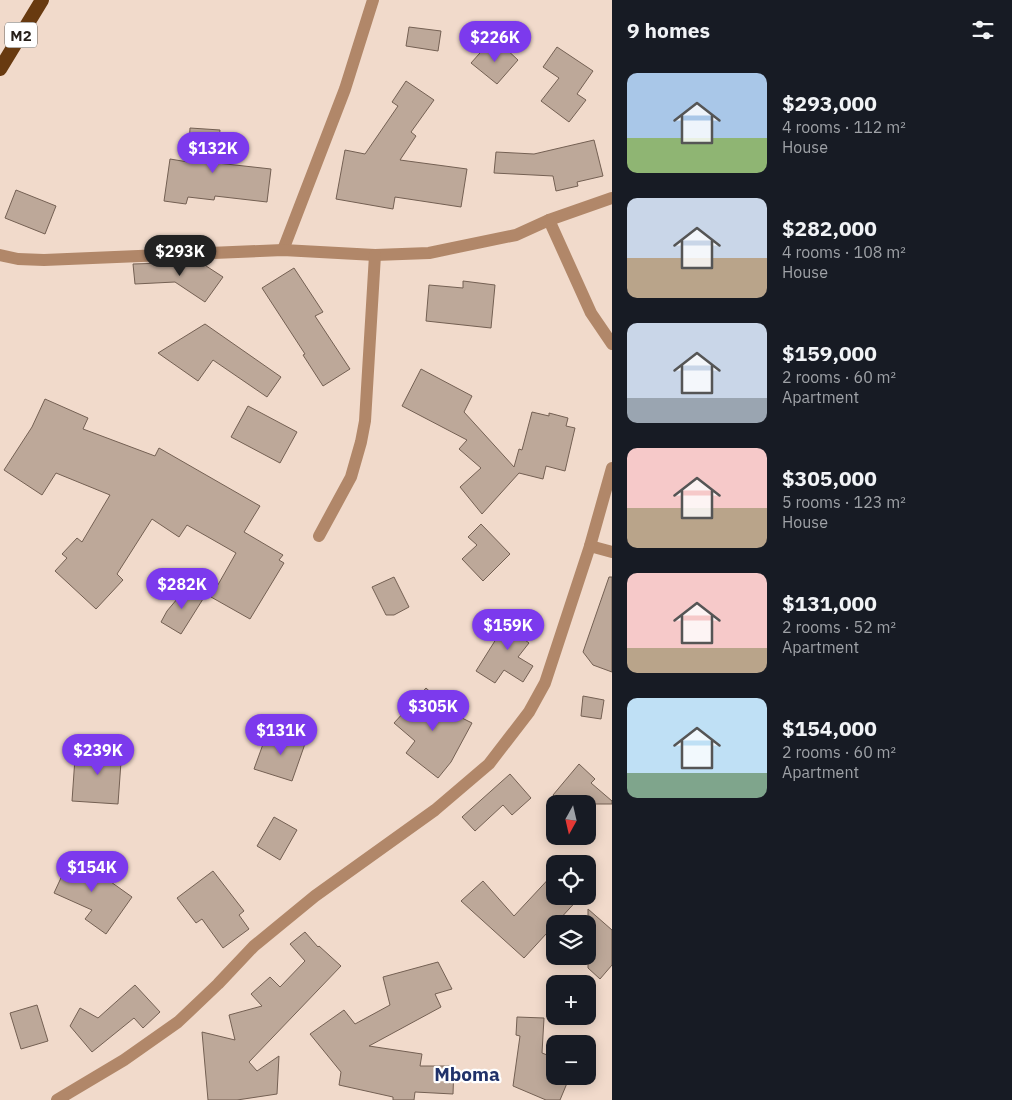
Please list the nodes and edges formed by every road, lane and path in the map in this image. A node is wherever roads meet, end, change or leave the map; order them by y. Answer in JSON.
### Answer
{"nodes":[{"id":1,"x":42,"y":0,"type":"edge"},
{"id":2,"x":373,"y":0,"type":"edge"},
{"id":3,"x":0,"y":69,"type":"edge"},
{"id":4,"x":612,"y":198,"type":"edge"},
{"id":5,"x":549,"y":220,"type":"junction"},
{"id":6,"x":283,"y":250,"type":"junction"},
{"id":7,"x":0,"y":255,"type":"edge"},
{"id":8,"x":375,"y":255,"type":"junction"},
{"id":9,"x":612,"y":344,"type":"edge"},
{"id":10,"x":612,"y":468,"type":"edge"},
{"id":11,"x":319,"y":536,"type":"dead end"},
{"id":12,"x":590,"y":546,"type":"junction"},
{"id":13,"x":612,"y":552,"type":"edge"},
{"id":14,"x":57,"y":1100,"type":"edge"}],
"edges":[{"from":1,"to":3,"type":"highway","number":"M2"},
{"from":2,"to":6,"type":"street"},
{"from":4,"to":5,"type":"street"},
{"from":5,"to":8,"type":"street"},
{"from":5,"to":9,"type":"street"},
{"from":6,"to":7,"type":"street"},
{"from":6,"to":8,"type":"street"},
{"from":8,"to":11,"type":"street"},
{"from":10,"to":12,"type":"street"},
{"from":12,"to":13,"type":"street"},
{"from":12,"to":14,"type":"street"}]}
